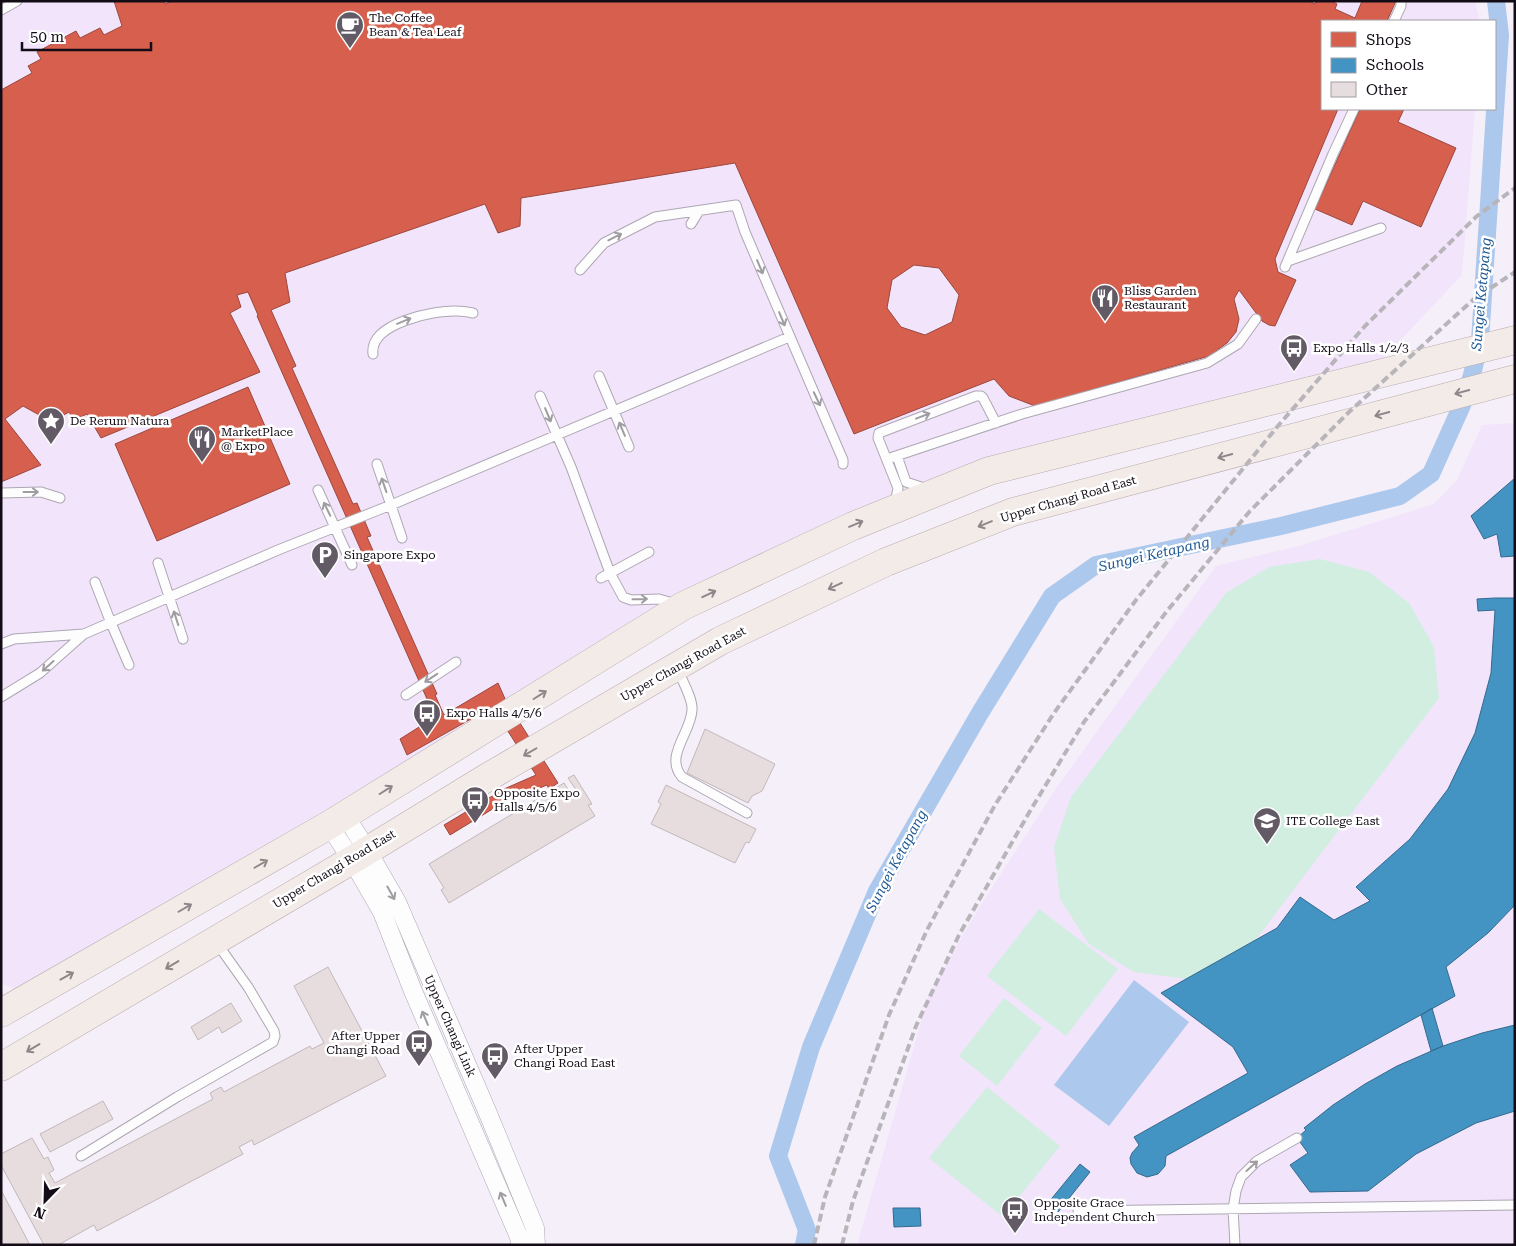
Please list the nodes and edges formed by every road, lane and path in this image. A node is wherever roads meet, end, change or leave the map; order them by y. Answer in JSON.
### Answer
{"nodes":[{"id":1,"x":17,"y":1,"type":"edge"},
{"id":2,"x":1401,"y":1,"type":"edge"},
{"id":3,"x":1,"y":10,"type":"edge"},
{"id":4,"x":1394,"y":20,"type":"edge"},
{"id":5,"x":1354,"y":110,"type":"edge"},
{"id":6,"x":699,"y":211,"type":"junction"},
{"id":7,"x":691,"y":224,"type":"dead end"},
{"id":8,"x":1381,"y":228,"type":"dead end"},
{"id":9,"x":580,"y":270,"type":"dead end"},
{"id":10,"x":473,"y":313,"type":"dead end"},
{"id":11,"x":1256,"y":319,"type":"dead end"},
{"id":12,"x":789,"y":336,"type":"junction"},
{"id":13,"x":1502,"y":343,"type":"edge"},
{"id":14,"x":373,"y":354,"type":"dead end"},
{"id":15,"x":599,"y":376,"type":"dead end"},
{"id":16,"x":1504,"y":381,"type":"edge"},
{"id":17,"x":540,"y":396,"type":"dead end"},
{"id":18,"x":614,"y":410,"type":"junction"},
{"id":19,"x":996,"y":423,"type":"junction"},
{"id":20,"x":557,"y":435,"type":"junction"},
{"id":21,"x":629,"y":447,"type":"dead end"},
{"id":22,"x":897,"y":456,"type":"junction"},
{"id":23,"x":887,"y":459,"type":"junction"},
{"id":24,"x":377,"y":464,"type":"dead end"},
{"id":25,"x":843,"y":464,"type":"dead end"},
{"id":26,"x":318,"y":490,"type":"dead end"},
{"id":27,"x":936,"y":492,"type":"junction"},
{"id":28,"x":1,"y":493,"type":"edge"},
{"id":29,"x":60,"y":498,"type":"dead end"},
{"id":30,"x":391,"y":505,"type":"junction"},
{"id":31,"x":894,"y":509,"type":"junction"},
{"id":32,"x":336,"y":528,"type":"junction"},
{"id":33,"x":402,"y":538,"type":"dead end"},
{"id":34,"x":649,"y":552,"type":"dead end"},
{"id":35,"x":158,"y":563,"type":"dead end"},
{"id":36,"x":352,"y":565,"type":"dead end"},
{"id":37,"x":610,"y":573,"type":"junction"},
{"id":38,"x":601,"y":578,"type":"dead end"},
{"id":39,"x":95,"y":582,"type":"dead end"},
{"id":40,"x":170,"y":598,"type":"junction"},
{"id":41,"x":683,"y":606,"type":"junction"},
{"id":42,"x":111,"y":623,"type":"junction"},
{"id":43,"x":84,"y":634,"type":"junction"},
{"id":44,"x":182,"y":639,"type":"dead end"},
{"id":45,"x":1,"y":644,"type":"edge"},
{"id":46,"x":456,"y":662,"type":"dead end"},
{"id":47,"x":129,"y":666,"type":"dead end"},
{"id":48,"x":676,"y":667,"type":"junction"},
{"id":49,"x":406,"y":695,"type":"dead end"},
{"id":50,"x":1,"y":697,"type":"edge"},
{"id":51,"x":747,"y":813,"type":"dead end"},
{"id":52,"x":337,"y":820,"type":"junction"},
{"id":53,"x":359,"y":855,"type":"junction"},
{"id":54,"x":214,"y":940,"type":"junction"},
{"id":55,"x":1,"y":989,"type":"edge"},
{"id":56,"x":36,"y":993,"type":"junction"},
{"id":57,"x":1,"y":1013,"type":"edge"},
{"id":58,"x":1,"y":1067,"type":"edge"},
{"id":59,"x":1296,"y":1138,"type":"dead end"},
{"id":60,"x":81,"y":1156,"type":"dead end"},
{"id":61,"x":1515,"y":1205,"type":"edge"},
{"id":62,"x":1233,"y":1209,"type":"junction"},
{"id":63,"x":1078,"y":1211,"type":"dead end"},
{"id":64,"x":520,"y":1245,"type":"edge"},
{"id":65,"x":536,"y":1245,"type":"edge"},
{"id":66,"x":1235,"y":1245,"type":"edge"}],
"edges":[{"from":1,"to":3,"type":"lane"},
{"from":2,"to":4,"type":"lane"},
{"from":5,"to":8,"type":"lane"},
{"from":6,"to":7,"type":"lane"},
{"from":9,"to":6,"type":"lane","one_way":true},
{"from":6,"to":12,"type":"lane","one_way":true},
{"from":14,"to":10,"type":"lane","one_way":true},
{"from":11,"to":19,"type":"lane"},
{"from":12,"to":18,"type":"lane"},
{"from":12,"to":25,"type":"lane","one_way":true},
{"from":13,"to":27,"type":"main road"},
{"from":15,"to":18,"type":"lane"},
{"from":16,"to":48,"type":"main road","name":"Upper Changi Road East","one_way":true},
{"from":17,"to":20,"type":"lane","one_way":true},
{"from":18,"to":20,"type":"lane"},
{"from":21,"to":18,"type":"lane","one_way":true},
{"from":19,"to":22,"type":"lane"},
{"from":23,"to":19,"type":"lane","one_way":true},
{"from":20,"to":30,"type":"lane"},
{"from":20,"to":37,"type":"lane"},
{"from":22,"to":23,"type":"lane"},
{"from":22,"to":27,"type":"lane"},
{"from":23,"to":31,"type":"lane"},
{"from":30,"to":24,"type":"lane","one_way":true},
{"from":32,"to":26,"type":"lane","one_way":true},
{"from":27,"to":31,"type":"main road"},
{"from":28,"to":29,"type":"lane","one_way":true},
{"from":30,"to":32,"type":"lane"},
{"from":30,"to":33,"type":"lane"},
{"from":41,"to":31,"type":"main road","one_way":true},
{"from":32,"to":36,"type":"lane"},
{"from":32,"to":40,"type":"lane"},
{"from":34,"to":37,"type":"lane"},
{"from":35,"to":40,"type":"lane"},
{"from":37,"to":38,"type":"lane"},
{"from":37,"to":41,"type":"lane","one_way":true},
{"from":39,"to":42,"type":"lane"},
{"from":40,"to":42,"type":"lane"},
{"from":44,"to":40,"type":"lane","one_way":true},
{"from":52,"to":41,"type":"main road","one_way":true},
{"from":42,"to":43,"type":"lane"},
{"from":42,"to":47,"type":"lane"},
{"from":43,"to":45,"type":"lane"},
{"from":43,"to":50,"type":"lane","one_way":true},
{"from":46,"to":49,"type":"lane","one_way":true},
{"from":48,"to":51,"type":"lane"},
{"from":48,"to":53,"type":"main road","name":"Upper Changi Road East","one_way":true},
{"from":52,"to":53,"type":"street","name":"Upper Changi Link"},
{"from":56,"to":52,"type":"main road","one_way":true},
{"from":53,"to":54,"type":"main road","name":"Upper Changi Road East"},
{"from":64,"to":53,"type":"street","name":"Upper Changi Link","one_way":true},
{"from":53,"to":65,"type":"street","name":"Upper Changi Link","one_way":true},
{"from":54,"to":58,"type":"main road","name":"Upper Changi Road East","one_way":true},
{"from":54,"to":60,"type":"lane"},
{"from":55,"to":56,"type":"main road"},
{"from":56,"to":57,"type":"main road"},
{"from":62,"to":59,"type":"lane","one_way":true},
{"from":61,"to":62,"type":"lane"},
{"from":62,"to":63,"type":"lane"},
{"from":62,"to":66,"type":"lane"}]}
